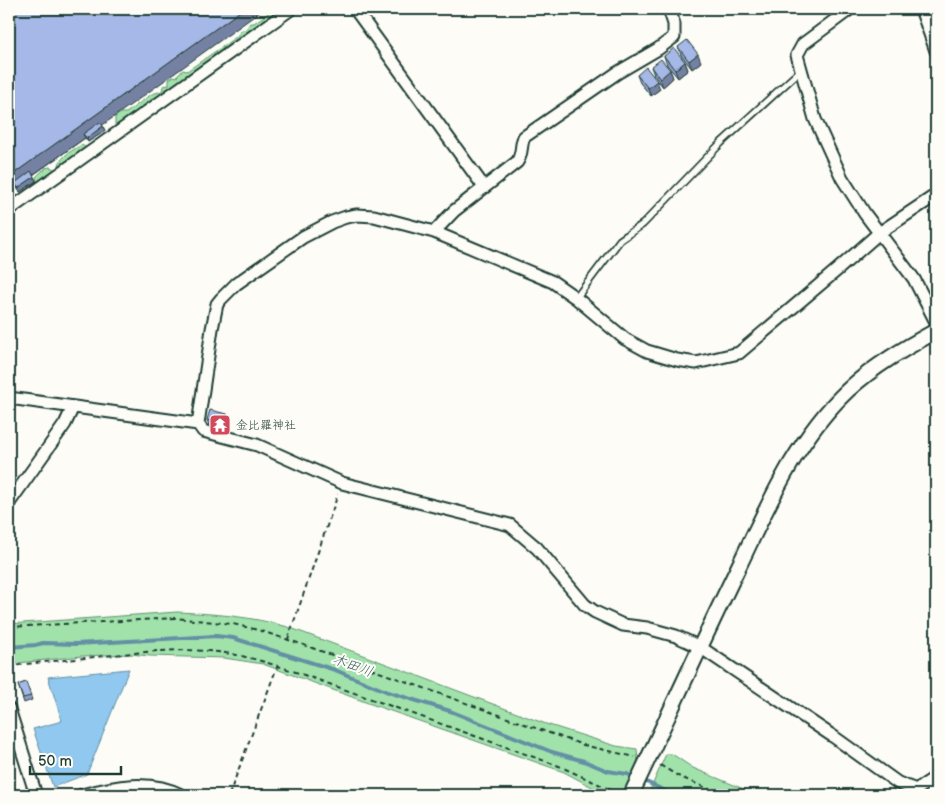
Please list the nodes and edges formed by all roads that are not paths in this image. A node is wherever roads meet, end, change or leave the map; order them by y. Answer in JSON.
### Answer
{"nodes":[{"id":1,"x":292,"y":9,"type":"edge"},
{"id":2,"x":355,"y":9,"type":"edge"},
{"id":3,"x":675,"y":9,"type":"edge"},
{"id":4,"x":850,"y":9,"type":"edge"},
{"id":5,"x":921,"y":9,"type":"edge"},
{"id":6,"x":936,"y":51,"type":"edge"},
{"id":7,"x":801,"y":70,"type":"junction"},
{"id":8,"x":484,"y":187,"type":"junction"},
{"id":9,"x":936,"y":195,"type":"edge"},
{"id":10,"x":9,"y":210,"type":"edge"},
{"id":11,"x":434,"y":232,"type":"junction"},
{"id":12,"x":879,"y":233,"type":"junction"},
{"id":13,"x":576,"y":298,"type":"junction"},
{"id":14,"x":936,"y":322,"type":"edge"},
{"id":15,"x":936,"y":331,"type":"edge"},
{"id":16,"x":9,"y":398,"type":"edge"},
{"id":17,"x":73,"y":407,"type":"junction"},
{"id":18,"x":198,"y":424,"type":"junction"},
{"id":19,"x":9,"y":503,"type":"edge"},
{"id":20,"x":700,"y":647,"type":"junction"},
{"id":21,"x":9,"y":709,"type":"edge"},
{"id":22,"x":936,"y":777,"type":"edge"},
{"id":23,"x":36,"y":795,"type":"edge"},
{"id":24,"x":82,"y":795,"type":"edge"},
{"id":25,"x":181,"y":795,"type":"edge"},
{"id":26,"x":629,"y":795,"type":"edge"}],
"edges":[{"from":1,"to":10,"type":"street"},
{"from":2,"to":8,"type":"street"},
{"from":3,"to":8,"type":"street"},
{"from":4,"to":7,"type":"street"},
{"from":5,"to":6,"type":"street"},
{"from":7,"to":12,"type":"street"},
{"from":7,"to":13,"type":"lane"},
{"from":8,"to":11,"type":"street"},
{"from":9,"to":12,"type":"street"},
{"from":11,"to":13,"type":"street"},
{"from":11,"to":18,"type":"street"},
{"from":12,"to":13,"type":"street"},
{"from":12,"to":14,"type":"street"},
{"from":15,"to":20,"type":"street"},
{"from":16,"to":17,"type":"street"},
{"from":17,"to":18,"type":"street"},
{"from":17,"to":19,"type":"street"},
{"from":18,"to":20,"type":"street"},
{"from":20,"to":22,"type":"street"},
{"from":20,"to":26,"type":"street"},
{"from":21,"to":23,"type":"street"},
{"from":24,"to":25,"type":"street"}]}
